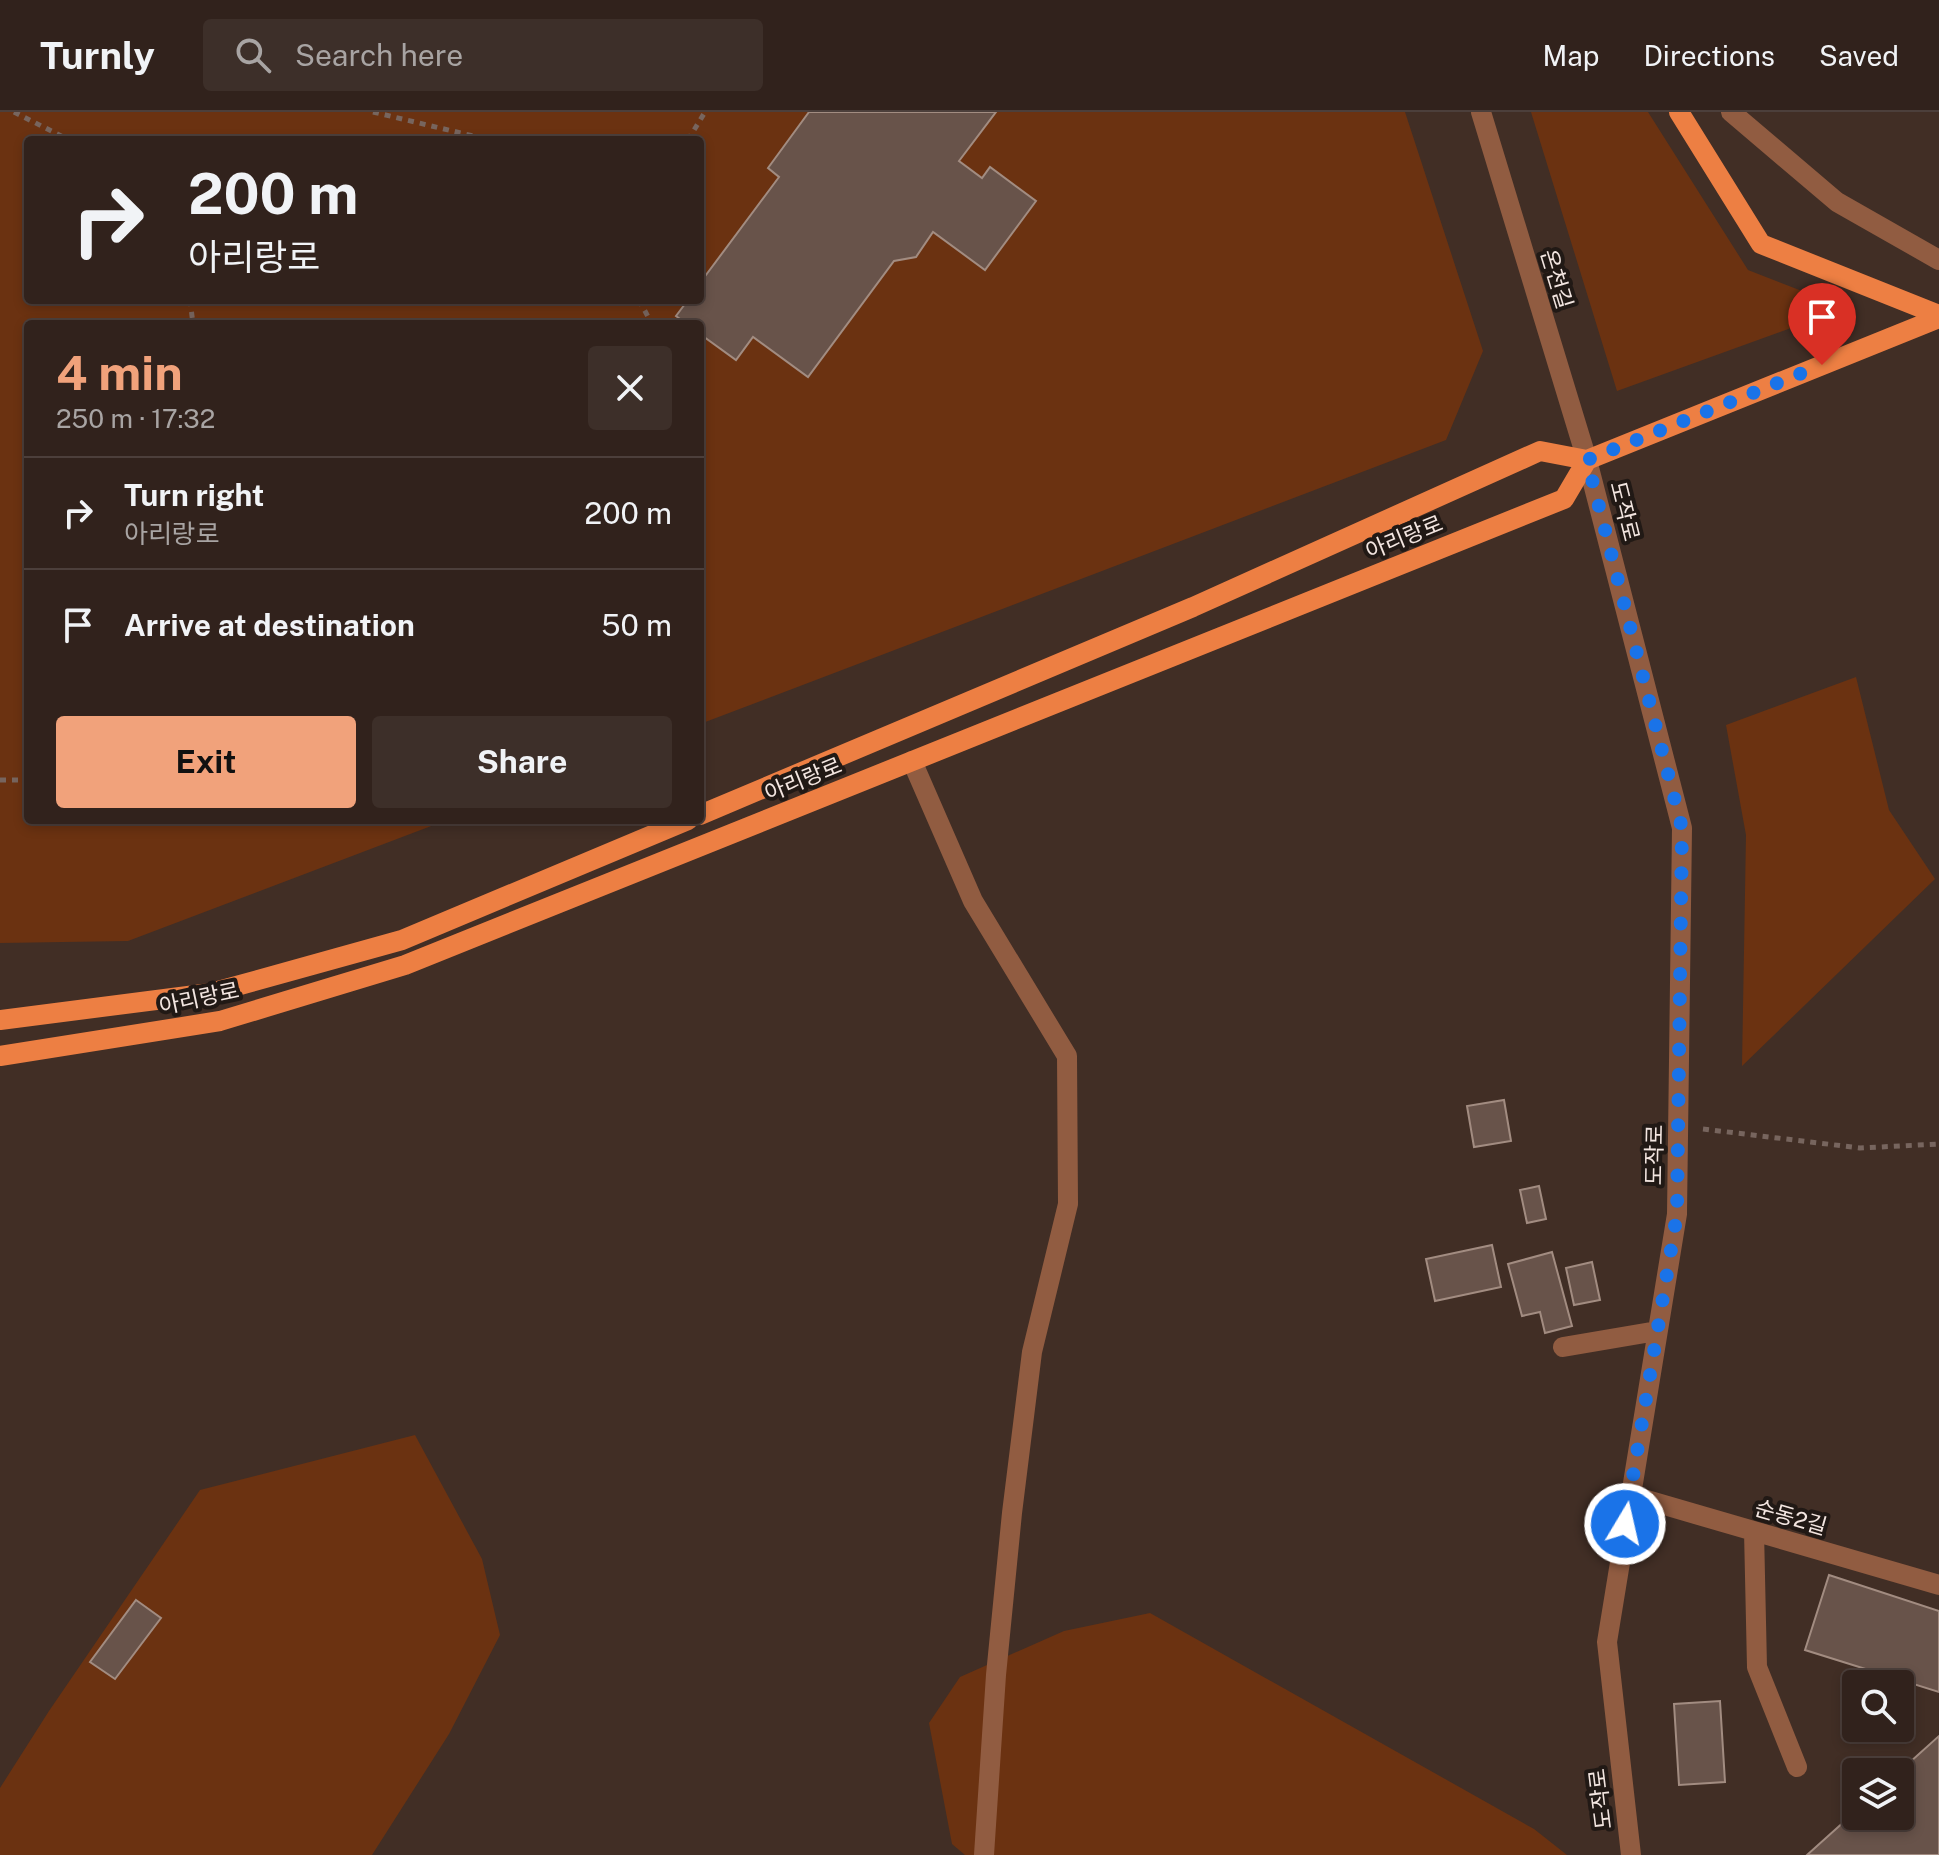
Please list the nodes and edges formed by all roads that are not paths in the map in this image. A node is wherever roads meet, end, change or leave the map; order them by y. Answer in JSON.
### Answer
{"nodes":[{"id":1,"x":1481,"y":112,"type":"edge"},
{"id":2,"x":1679,"y":112,"type":"edge"},
{"id":3,"x":1731,"y":112,"type":"edge"},
{"id":4,"x":1939,"y":260,"type":"edge"},
{"id":5,"x":1939,"y":316,"type":"edge"},
{"id":6,"x":1587,"y":460,"type":"junction"},
{"id":7,"x":912,"y":761,"type":"junction"},
{"id":8,"x":704,"y":813,"type":"edge"},
{"id":9,"x":678,"y":824,"type":"edge"},
{"id":10,"x":0,"y":1020,"type":"edge"},
{"id":11,"x":0,"y":1056,"type":"edge"},
{"id":12,"x":1657,"y":1331,"type":"junction"},
{"id":13,"x":1563,"y":1347,"type":"dead end"},
{"id":14,"x":1630,"y":1495,"type":"junction"},
{"id":15,"x":1754,"y":1531,"type":"junction"},
{"id":16,"x":1939,"y":1585,"type":"edge"},
{"id":17,"x":1797,"y":1767,"type":"dead end"},
{"id":18,"x":984,"y":1855,"type":"edge"},
{"id":19,"x":1631,"y":1855,"type":"edge"}],
"edges":[{"from":1,"to":6,"type":"street","name":"온천길"},
{"from":2,"to":5,"type":"main road"},
{"from":3,"to":4,"type":"street"},
{"from":5,"to":6,"type":"main road"},
{"from":6,"to":7,"type":"main road","name":"아리랑로"},
{"from":6,"to":8,"type":"main road","name":"아리랑로"},
{"from":6,"to":12,"type":"street","name":"도작로"},
{"from":7,"to":11,"type":"main road","name":"아리랑로"},
{"from":7,"to":18,"type":"street"},
{"from":9,"to":10,"type":"main road","name":"아리랑로"},
{"from":12,"to":13,"type":"street"},
{"from":12,"to":14,"type":"street","name":"도작로"},
{"from":14,"to":15,"type":"street","name":"순동2길"},
{"from":14,"to":19,"type":"street","name":"도작로"},
{"from":15,"to":16,"type":"street","name":"순동2길"},
{"from":15,"to":17,"type":"street"}]}
